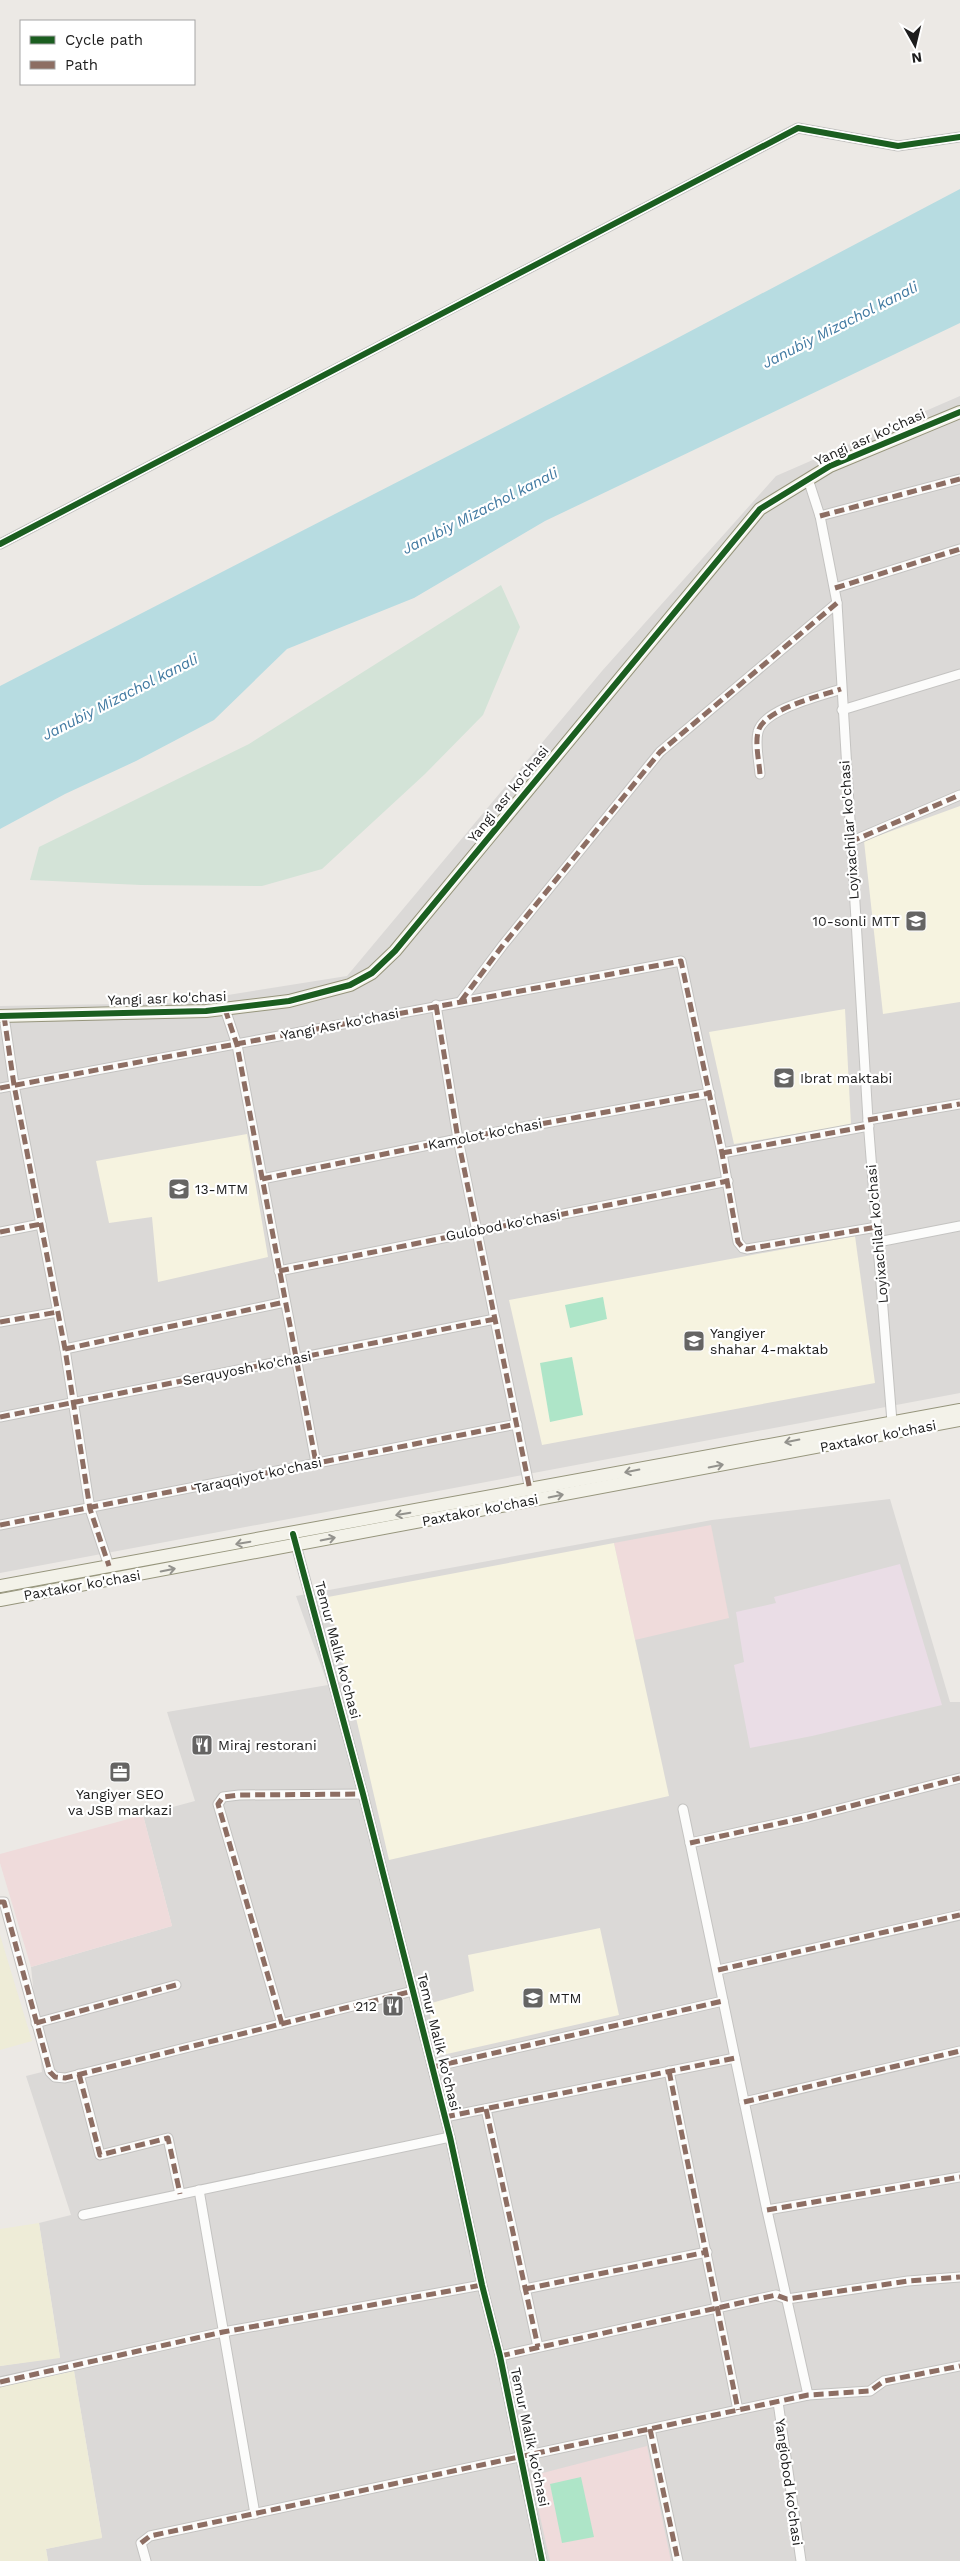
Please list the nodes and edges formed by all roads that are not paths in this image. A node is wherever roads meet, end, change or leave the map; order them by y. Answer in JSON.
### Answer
{"nodes":[{"id":1,"x":960,"y":137,"type":"edge"},
{"id":2,"x":960,"y":412,"type":"edge"},
{"id":3,"x":808,"y":479,"type":"junction"},
{"id":4,"x":960,"y":479,"type":"edge"},
{"id":5,"x":820,"y":516,"type":"junction"},
{"id":6,"x":0,"y":544,"type":"edge"},
{"id":7,"x":960,"y":550,"type":"edge"},
{"id":8,"x":835,"y":588,"type":"junction"},
{"id":9,"x":837,"y":603,"type":"junction"},
{"id":10,"x":960,"y":674,"type":"edge"},
{"id":11,"x":841,"y":690,"type":"junction"},
{"id":12,"x":842,"y":710,"type":"junction"},
{"id":13,"x":760,"y":774,"type":"dead end"},
{"id":14,"x":960,"y":795,"type":"edge"},
{"id":15,"x":850,"y":842,"type":"junction"},
{"id":16,"x":461,"y":1001,"type":"junction"},
{"id":17,"x":436,"y":1005,"type":"junction"},
{"id":18,"x":225,"y":1009,"type":"junction"},
{"id":19,"x":2,"y":1016,"type":"edge"},
{"id":20,"x":237,"y":1044,"type":"junction"},
{"id":21,"x":14,"y":1085,"type":"junction"},
{"id":22,"x":0,"y":1088,"type":"edge"},
{"id":23,"x":710,"y":1093,"type":"junction"},
{"id":24,"x":960,"y":1104,"type":"edge"},
{"id":25,"x":868,"y":1123,"type":"junction"},
{"id":26,"x":458,"y":1139,"type":"junction"},
{"id":27,"x":722,"y":1153,"type":"junction"},
{"id":28,"x":262,"y":1179,"type":"junction"},
{"id":29,"x":728,"y":1180,"type":"junction"},
{"id":30,"x":41,"y":1224,"type":"junction"},
{"id":31,"x":960,"y":1226,"type":"edge"},
{"id":32,"x":877,"y":1227,"type":"junction"},
{"id":33,"x":476,"y":1230,"type":"junction"},
{"id":34,"x":0,"y":1232,"type":"edge"},
{"id":35,"x":878,"y":1242,"type":"junction"},
{"id":36,"x":279,"y":1271,"type":"junction"},
{"id":37,"x":285,"y":1302,"type":"junction"},
{"id":38,"x":58,"y":1312,"type":"junction"},
{"id":39,"x":495,"y":1319,"type":"junction"},
{"id":40,"x":0,"y":1322,"type":"edge"},
{"id":41,"x":65,"y":1349,"type":"junction"},
{"id":42,"x":297,"y":1358,"type":"junction"},
{"id":43,"x":74,"y":1403,"type":"junction"},
{"id":44,"x":960,"y":1410,"type":"edge"},
{"id":45,"x":0,"y":1418,"type":"edge"},
{"id":46,"x":960,"y":1420,"type":"edge"},
{"id":47,"x":892,"y":1422,"type":"junction"},
{"id":48,"x":517,"y":1424,"type":"junction"},
{"id":49,"x":316,"y":1463,"type":"junction"},
{"id":50,"x":530,"y":1490,"type":"junction"},
{"id":51,"x":90,"y":1509,"type":"junction"},
{"id":52,"x":0,"y":1525,"type":"edge"},
{"id":53,"x":295,"y":1540,"type":"junction"},
{"id":54,"x":109,"y":1566,"type":"junction"},
{"id":55,"x":0,"y":1586,"type":"edge"},
{"id":56,"x":0,"y":1600,"type":"edge"},
{"id":57,"x":960,"y":1778,"type":"edge"},
{"id":58,"x":363,"y":1794,"type":"junction"},
{"id":59,"x":684,"y":1810,"type":"dead end"},
{"id":60,"x":690,"y":1843,"type":"junction"},
{"id":61,"x":0,"y":1902,"type":"edge"},
{"id":62,"x":960,"y":1915,"type":"edge"},
{"id":63,"x":718,"y":1970,"type":"junction"},
{"id":64,"x":176,"y":1986,"type":"dead end"},
{"id":65,"x":413,"y":1991,"type":"junction"},
{"id":66,"x":723,"y":2001,"type":"junction"},
{"id":67,"x":36,"y":2023,"type":"junction"},
{"id":68,"x":282,"y":2024,"type":"junction"},
{"id":69,"x":960,"y":2051,"type":"edge"},
{"id":70,"x":735,"y":2058,"type":"junction"},
{"id":71,"x":433,"y":2067,"type":"junction"},
{"id":72,"x":669,"y":2072,"type":"junction"},
{"id":73,"x":79,"y":2074,"type":"junction"},
{"id":74,"x":744,"y":2102,"type":"junction"},
{"id":75,"x":486,"y":2109,"type":"junction"},
{"id":76,"x":445,"y":2118,"type":"junction"},
{"id":77,"x":450,"y":2137,"type":"junction"},
{"id":78,"x":960,"y":2177,"type":"edge"},
{"id":79,"x":199,"y":2190,"type":"junction"},
{"id":80,"x":180,"y":2194,"type":"junction"},
{"id":81,"x":767,"y":2210,"type":"junction"},
{"id":82,"x":83,"y":2215,"type":"dead end"},
{"id":83,"x":707,"y":2252,"type":"junction"},
{"id":84,"x":960,"y":2277,"type":"edge"},
{"id":85,"x":482,"y":2285,"type":"junction"},
{"id":86,"x":525,"y":2289,"type":"junction"},
{"id":87,"x":787,"y":2299,"type":"junction"},
{"id":88,"x":719,"y":2308,"type":"junction"},
{"id":89,"x":223,"y":2332,"type":"junction"},
{"id":90,"x":538,"y":2347,"type":"junction"},
{"id":91,"x":500,"y":2356,"type":"junction"},
{"id":92,"x":960,"y":2366,"type":"edge"},
{"id":93,"x":0,"y":2382,"type":"edge"},
{"id":94,"x":808,"y":2395,"type":"junction"},
{"id":95,"x":778,"y":2402,"type":"junction"},
{"id":96,"x":738,"y":2410,"type":"junction"},
{"id":97,"x":650,"y":2429,"type":"junction"},
{"id":98,"x":521,"y":2457,"type":"junction"},
{"id":99,"x":255,"y":2514,"type":"junction"},
{"id":100,"x":146,"y":2561,"type":"edge"},
{"id":101,"x":542,"y":2561,"type":"edge"},
{"id":102,"x":678,"y":2561,"type":"edge"},
{"id":103,"x":801,"y":2561,"type":"edge"}],
"edges":[{"from":1,"to":6,"type":"street"},
{"from":2,"to":3,"type":"main road","name":"Yangi asr ko'chasi"},
{"from":3,"to":5,"type":"street","name":"Loyixachilar ko'chasi"},
{"from":3,"to":18,"type":"main road","name":"Yangi asr ko'chasi"},
{"from":4,"to":5,"type":"street"},
{"from":5,"to":8,"type":"street","name":"Loyixachilar ko'chasi"},
{"from":7,"to":8,"type":"street"},
{"from":8,"to":9,"type":"street","name":"Loyixachilar ko'chasi"},
{"from":9,"to":11,"type":"street","name":"Loyixachilar ko'chasi"},
{"from":9,"to":16,"type":"street"},
{"from":10,"to":12,"type":"street"},
{"from":11,"to":12,"type":"street","name":"Loyixachilar ko'chasi"},
{"from":11,"to":13,"type":"street"},
{"from":12,"to":15,"type":"street","name":"Loyixachilar ko'chasi"},
{"from":14,"to":15,"type":"street"},
{"from":15,"to":25,"type":"street","name":"Loyixachilar ko'chasi"},
{"from":16,"to":17,"type":"street","name":"Yangi Asr ko'chasi"},
{"from":16,"to":23,"type":"street","name":"Yangi Asr ko'chasi"},
{"from":17,"to":20,"type":"street","name":"Yangi Asr ko'chasi"},
{"from":17,"to":26,"type":"street"},
{"from":18,"to":19,"type":"main road","name":"Yangi asr ko'chasi"},
{"from":18,"to":20,"type":"street"},
{"from":19,"to":21,"type":"street"},
{"from":20,"to":21,"type":"street","name":"Yangi Asr ko'chasi"},
{"from":20,"to":28,"type":"street"},
{"from":21,"to":22,"type":"street","name":"Yangi Asr ko'chasi"},
{"from":21,"to":30,"type":"street"},
{"from":23,"to":26,"type":"street","name":"Kamolot ko'chasi"},
{"from":23,"to":27,"type":"street"},
{"from":24,"to":25,"type":"street"},
{"from":25,"to":27,"type":"street"},
{"from":25,"to":32,"type":"street","name":"Loyixachilar ko'chasi"},
{"from":26,"to":28,"type":"street","name":"Kamolot ko'chasi"},
{"from":26,"to":33,"type":"street"},
{"from":27,"to":29,"type":"street"},
{"from":28,"to":36,"type":"street"},
{"from":29,"to":32,"type":"street"},
{"from":29,"to":33,"type":"street","name":"Gulobod ko'chasi"},
{"from":30,"to":34,"type":"street"},
{"from":30,"to":38,"type":"street"},
{"from":31,"to":35,"type":"street"},
{"from":32,"to":35,"type":"street","name":"Loyixachilar ko'chasi"},
{"from":33,"to":36,"type":"street","name":"Gulobod ko'chasi"},
{"from":33,"to":39,"type":"street"},
{"from":35,"to":47,"type":"street","name":"Loyixachilar ko'chasi"},
{"from":36,"to":37,"type":"street"},
{"from":37,"to":41,"type":"street"},
{"from":37,"to":42,"type":"street"},
{"from":38,"to":40,"type":"street"},
{"from":38,"to":41,"type":"street"},
{"from":39,"to":42,"type":"street","name":"Serquyosh ko'chasi"},
{"from":39,"to":48,"type":"street"},
{"from":41,"to":43,"type":"street"},
{"from":42,"to":43,"type":"street","name":"Serquyosh ko'chasi"},
{"from":42,"to":49,"type":"street"},
{"from":43,"to":45,"type":"street","name":"Serquyosh ko'chasi"},
{"from":43,"to":51,"type":"street"},
{"from":44,"to":47,"type":"main road","name":"Paxtakor ko'chasi"},
{"from":53,"to":46,"type":"main road","name":"Paxtakor ko'chasi","one_way":true},
{"from":47,"to":50,"type":"main road","name":"Paxtakor ko'chasi","one_way":true},
{"from":48,"to":49,"type":"street","name":"Taraqqiyot ko'chasi"},
{"from":48,"to":50,"type":"street"},
{"from":49,"to":51,"type":"street","name":"Taraqqiyot ko'chasi"},
{"from":50,"to":53,"type":"main road","name":"Paxtakor ko'chasi","one_way":true},
{"from":51,"to":52,"type":"street","name":"Taraqqiyot ko'chasi"},
{"from":51,"to":54,"type":"street"},
{"from":53,"to":54,"type":"main road","name":"Paxtakor ko'chasi","one_way":true},
{"from":56,"to":53,"type":"main road","name":"Paxtakor ko'chasi","one_way":true},
{"from":53,"to":58,"type":"street","name":"Temur Malik ko'chasi"},
{"from":54,"to":55,"type":"main road","name":"Paxtakor ko'chasi"},
{"from":57,"to":60,"type":"street"},
{"from":58,"to":65,"type":"street","name":"Temur Malik ko'chasi"},
{"from":58,"to":68,"type":"street"},
{"from":59,"to":60,"type":"street"},
{"from":60,"to":63,"type":"street"},
{"from":61,"to":67,"type":"street"},
{"from":62,"to":63,"type":"street"},
{"from":63,"to":66,"type":"street"},
{"from":64,"to":67,"type":"street"},
{"from":65,"to":68,"type":"street"},
{"from":65,"to":71,"type":"street","name":"Temur Malik ko'chasi"},
{"from":66,"to":70,"type":"street"},
{"from":66,"to":71,"type":"street"},
{"from":67,"to":73,"type":"street"},
{"from":68,"to":73,"type":"street"},
{"from":69,"to":74,"type":"street"},
{"from":70,"to":72,"type":"street"},
{"from":70,"to":74,"type":"street"},
{"from":71,"to":76,"type":"street","name":"Temur Malik ko'chasi"},
{"from":72,"to":75,"type":"street"},
{"from":72,"to":83,"type":"street"},
{"from":73,"to":80,"type":"street"},
{"from":74,"to":81,"type":"street"},
{"from":75,"to":76,"type":"street"},
{"from":75,"to":86,"type":"street"},
{"from":76,"to":77,"type":"street","name":"Temur Malik ko'chasi"},
{"from":77,"to":79,"type":"street"},
{"from":77,"to":85,"type":"street","name":"Temur Malik ko'chasi"},
{"from":78,"to":81,"type":"street"},
{"from":79,"to":80,"type":"street"},
{"from":79,"to":89,"type":"street"},
{"from":80,"to":82,"type":"street"},
{"from":81,"to":87,"type":"street"},
{"from":83,"to":86,"type":"street"},
{"from":83,"to":88,"type":"street"},
{"from":84,"to":87,"type":"street"},
{"from":85,"to":89,"type":"street"},
{"from":85,"to":91,"type":"street","name":"Temur Malik ko'chasi"},
{"from":86,"to":90,"type":"street"},
{"from":87,"to":88,"type":"street"},
{"from":87,"to":94,"type":"street"},
{"from":88,"to":90,"type":"street"},
{"from":88,"to":96,"type":"street"},
{"from":89,"to":93,"type":"street"},
{"from":89,"to":99,"type":"street"},
{"from":90,"to":91,"type":"street"},
{"from":91,"to":98,"type":"street","name":"Temur Malik ko'chasi"},
{"from":92,"to":94,"type":"street"},
{"from":94,"to":95,"type":"street"},
{"from":95,"to":96,"type":"street"},
{"from":95,"to":103,"type":"street","name":"Yangiobod ko'chasi"},
{"from":96,"to":97,"type":"street"},
{"from":97,"to":98,"type":"street"},
{"from":97,"to":102,"type":"street"},
{"from":98,"to":99,"type":"street"},
{"from":98,"to":101,"type":"street","name":"Temur Malik ko'chasi"},
{"from":99,"to":100,"type":"street"}]}
